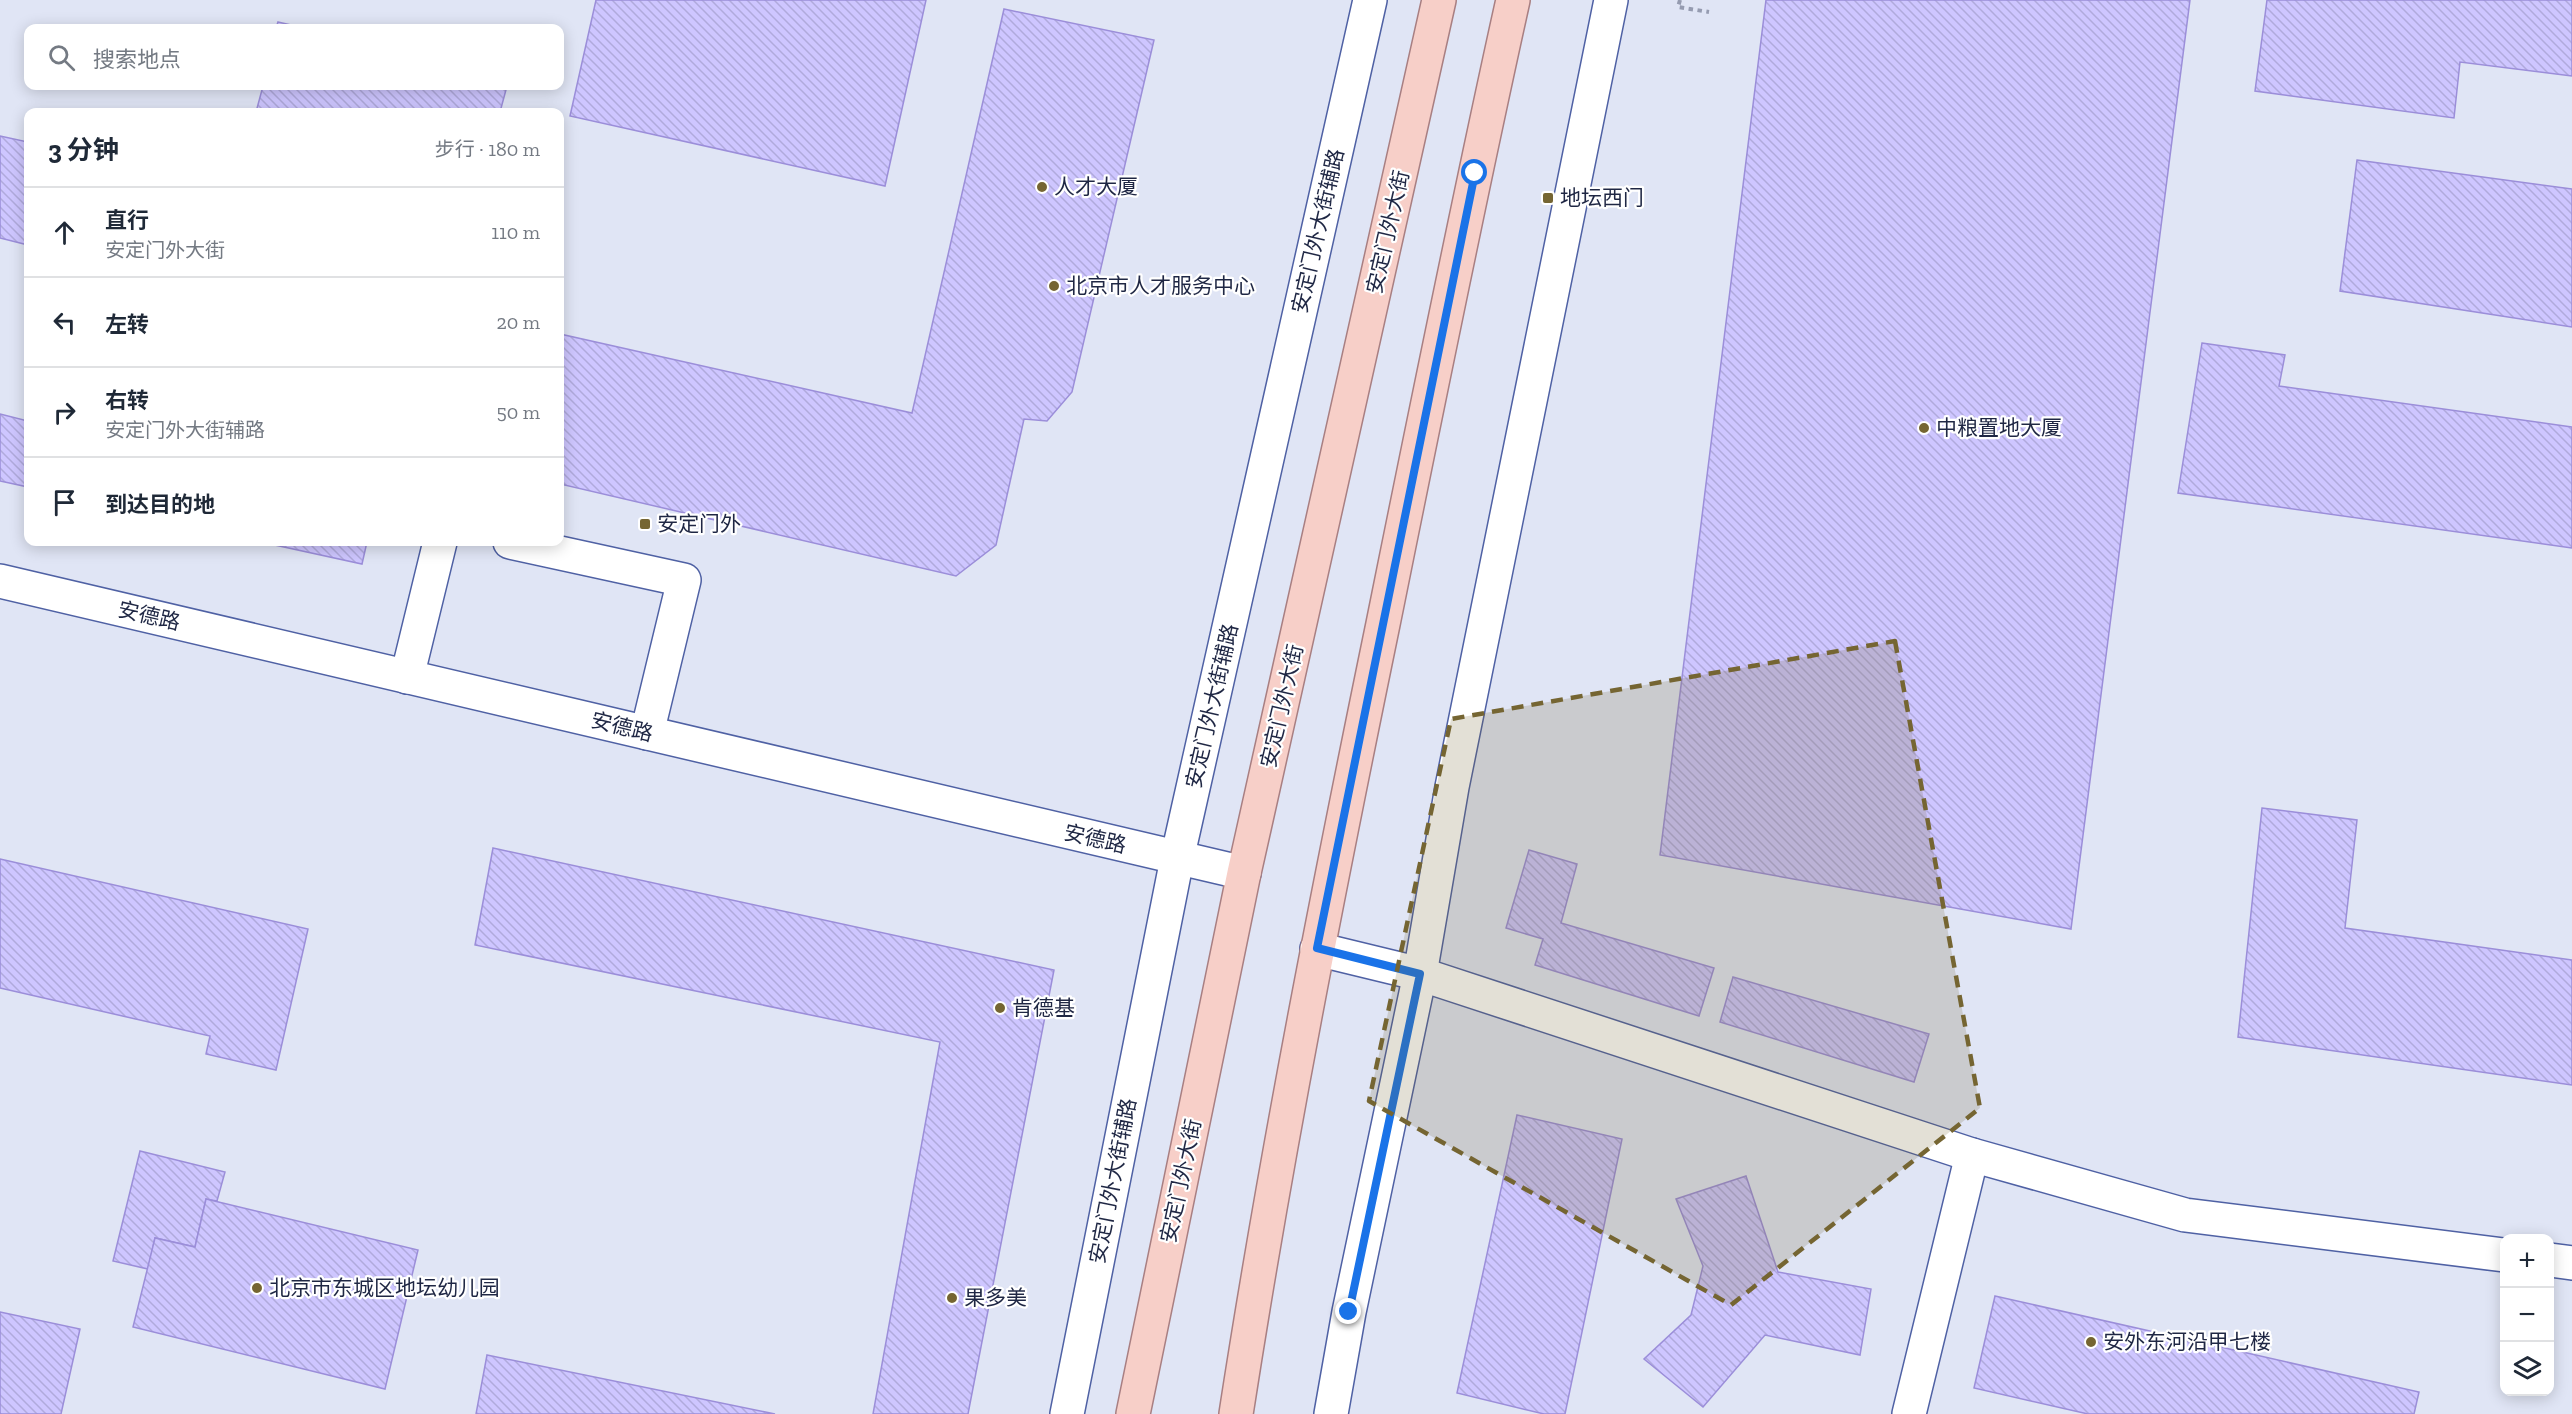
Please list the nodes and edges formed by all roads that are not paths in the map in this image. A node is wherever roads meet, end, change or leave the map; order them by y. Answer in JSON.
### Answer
{"nodes":[{"id":1,"x":1370,"y":0,"type":"edge"},
{"id":2,"x":1440,"y":0,"type":"edge"},
{"id":3,"x":1513,"y":0,"type":"edge"},
{"id":4,"x":1611,"y":0,"type":"edge"},
{"id":5,"x":439,"y":546,"type":"edge"},
{"id":6,"x":528,"y":546,"type":"edge"},
{"id":7,"x":0,"y":582,"type":"edge"},
{"id":8,"x":407,"y":677,"type":"junction"},
{"id":9,"x":647,"y":733,"type":"junction"},
{"id":10,"x":1178,"y":859,"type":"junction"},
{"id":11,"x":1244,"y":873,"type":"junction"},
{"id":12,"x":1317,"y":948,"type":"junction"},
{"id":13,"x":1420,"y":974,"type":"junction"},
{"id":14,"x":1972,"y":1155,"type":"junction"},
{"id":15,"x":2500,"y":1254,"type":"edge"},
{"id":16,"x":2554,"y":1261,"type":"edge"},
{"id":17,"x":2572,"y":1263,"type":"edge"},
{"id":18,"x":1067,"y":1414,"type":"edge"},
{"id":19,"x":1133,"y":1414,"type":"edge"},
{"id":20,"x":1236,"y":1414,"type":"edge"},
{"id":21,"x":1331,"y":1414,"type":"edge"},
{"id":22,"x":1909,"y":1414,"type":"edge"}],
"edges":[{"from":1,"to":10,"type":"street","name":"安定门外大街辅路"},
{"from":2,"to":11,"type":"main road","name":"安定门外大街"},
{"from":3,"to":12,"type":"main road"},
{"from":4,"to":13,"type":"street"},
{"from":5,"to":8,"type":"street"},
{"from":6,"to":9,"type":"street"},
{"from":7,"to":8,"type":"street","name":"安德路"},
{"from":8,"to":9,"type":"street","name":"安德路"},
{"from":9,"to":10,"type":"street","name":"安德路"},
{"from":10,"to":11,"type":"street","name":"安德路"},
{"from":10,"to":18,"type":"street","name":"安定门外大街辅路"},
{"from":11,"to":19,"type":"main road","name":"安定门外大街"},
{"from":12,"to":13,"type":"street"},
{"from":12,"to":20,"type":"main road"},
{"from":13,"to":14,"type":"street"},
{"from":13,"to":21,"type":"street"},
{"from":14,"to":15,"type":"street"},
{"from":14,"to":22,"type":"street"},
{"from":16,"to":17,"type":"street"}]}
